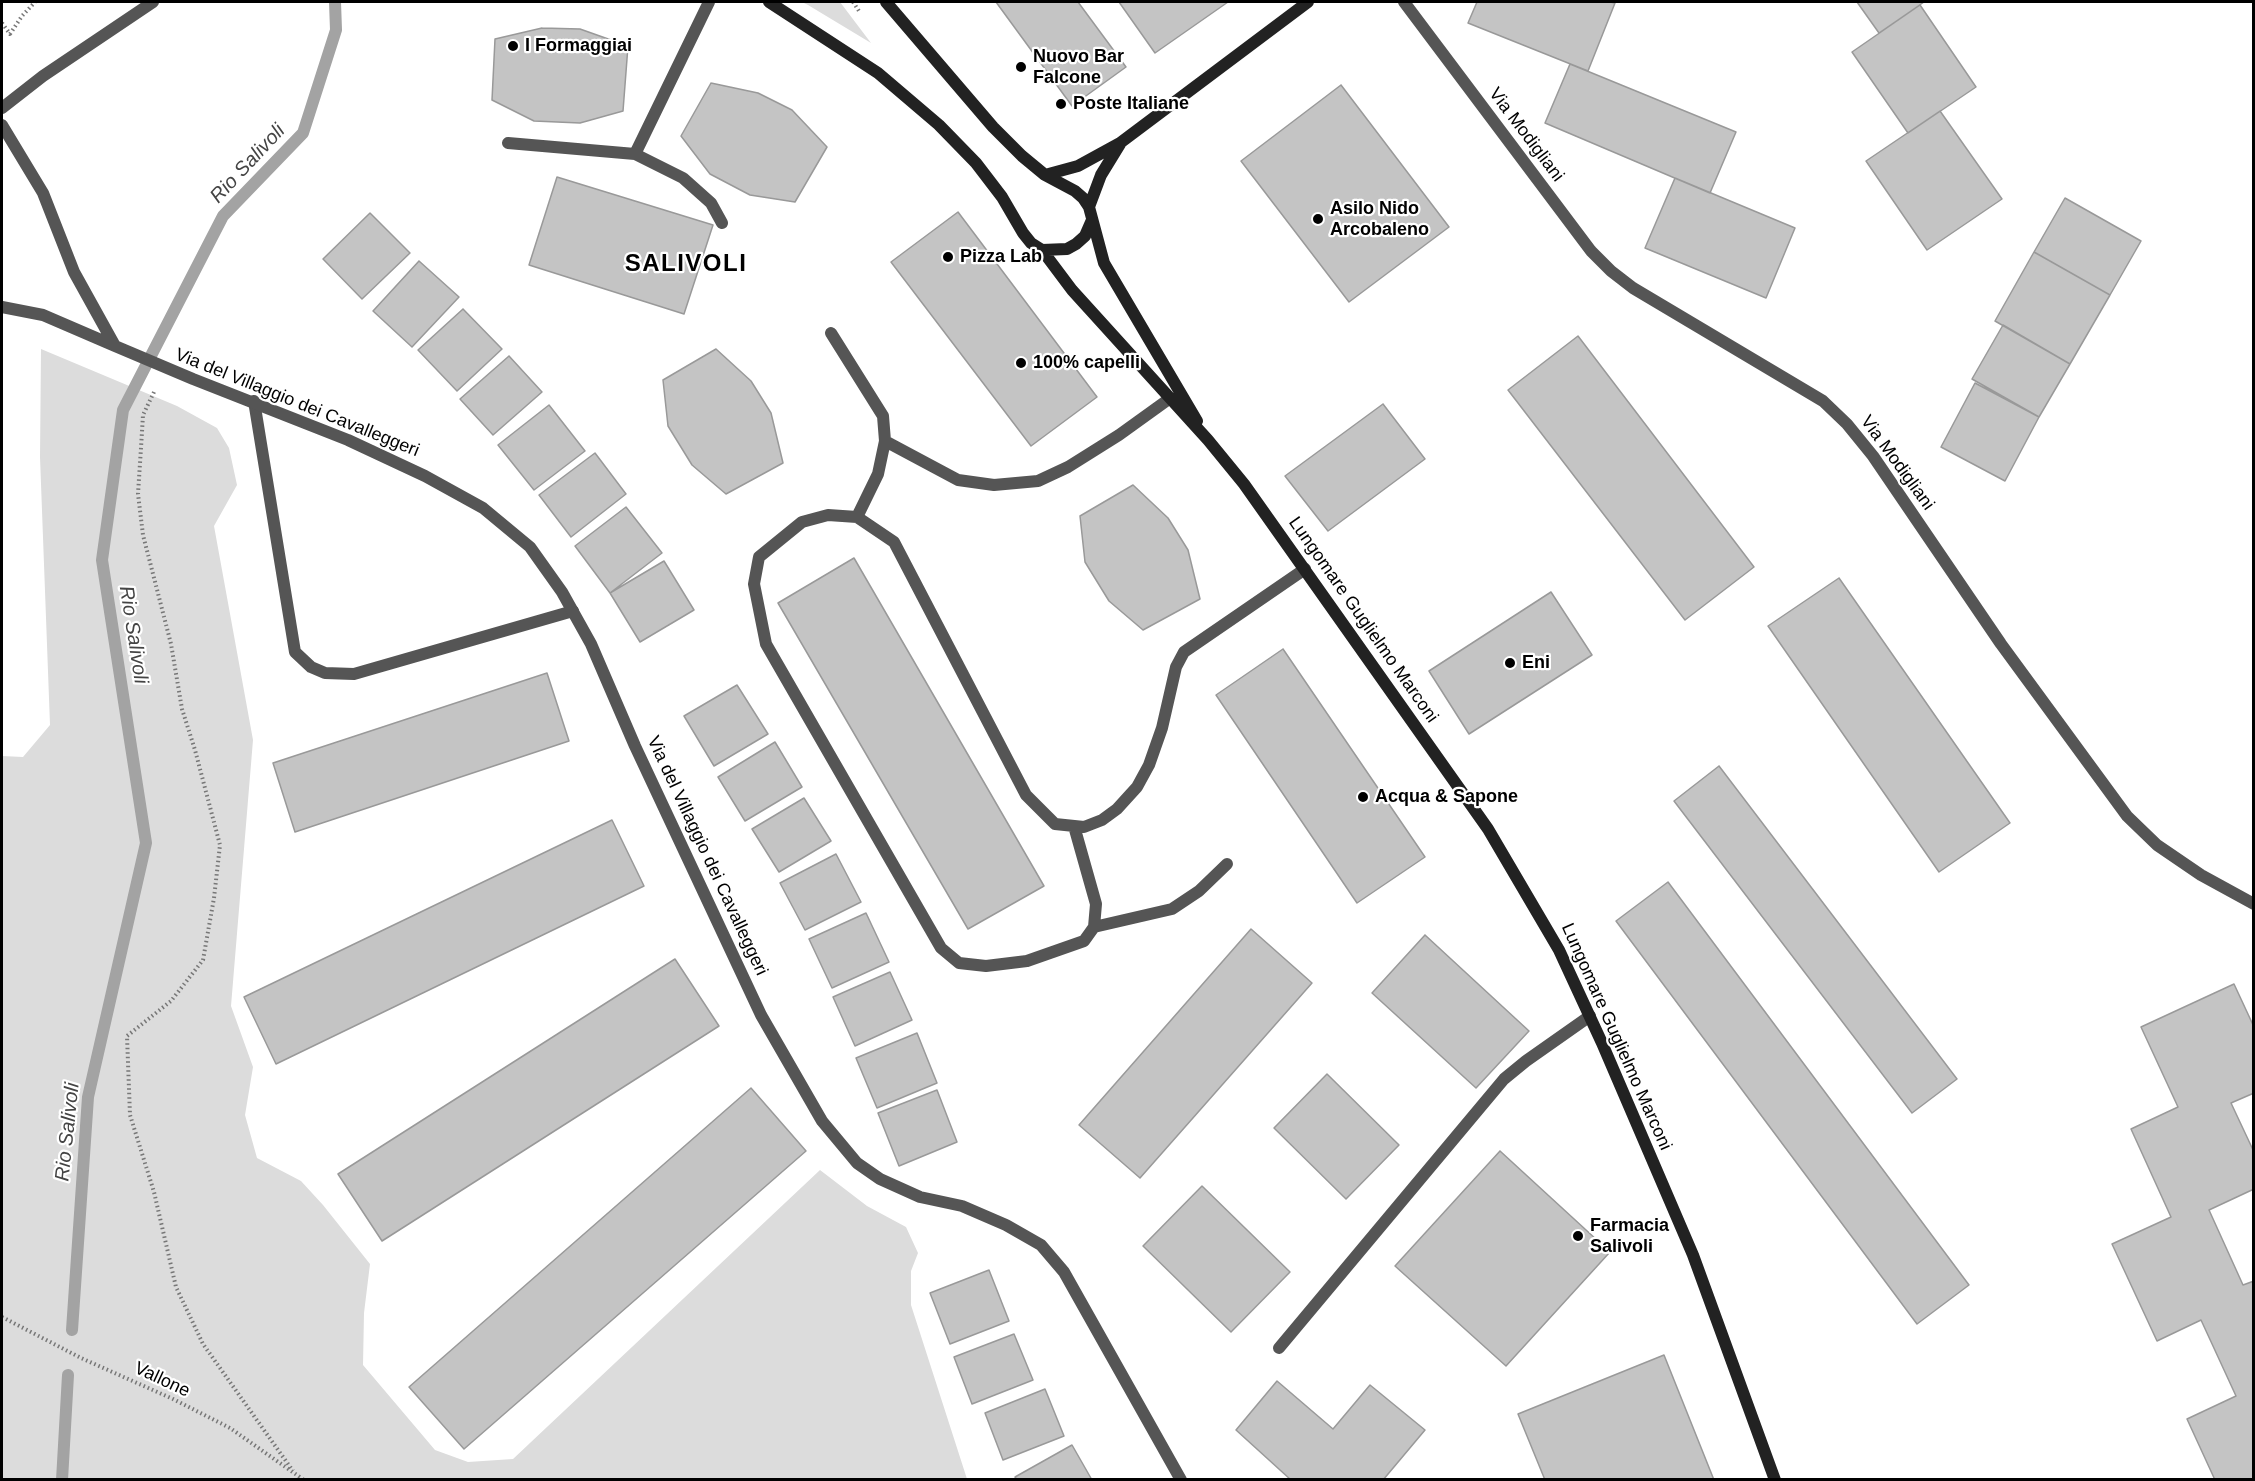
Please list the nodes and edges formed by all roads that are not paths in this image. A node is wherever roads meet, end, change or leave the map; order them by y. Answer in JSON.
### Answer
{"nodes":[{"id":1,"x":153,"y":2,"type":"edge"},
{"id":2,"x":709,"y":2,"type":"edge"},
{"id":3,"x":769,"y":2,"type":"edge"},
{"id":4,"x":886,"y":2,"type":"edge"},
{"id":5,"x":1308,"y":2,"type":"edge"},
{"id":6,"x":1404,"y":2,"type":"edge"},
{"id":7,"x":2,"y":108,"type":"edge"},
{"id":8,"x":2,"y":125,"type":"edge"},
{"id":9,"x":508,"y":143,"type":"dead end"},
{"id":10,"x":1120,"y":143,"type":"junction"},
{"id":11,"x":634,"y":154,"type":"junction"},
{"id":12,"x":1045,"y":175,"type":"junction"},
{"id":13,"x":1090,"y":213,"type":"junction"},
{"id":14,"x":722,"y":223,"type":"dead end"},
{"id":15,"x":1042,"y":250,"type":"junction"},
{"id":16,"x":2,"y":307,"type":"edge"},
{"id":17,"x":831,"y":333,"type":"dead end"},
{"id":18,"x":118,"y":348,"type":"junction"},
{"id":19,"x":1169,"y":399,"type":"junction"},
{"id":20,"x":254,"y":401,"type":"junction"},
{"id":21,"x":1209,"y":440,"type":"junction"},
{"id":22,"x":885,"y":441,"type":"junction"},
{"id":23,"x":857,"y":517,"type":"junction"},
{"id":24,"x":1305,"y":569,"type":"junction"},
{"id":25,"x":573,"y":611,"type":"junction"},
{"id":26,"x":1074,"y":826,"type":"junction"},
{"id":27,"x":1227,"y":864,"type":"dead end"},
{"id":28,"x":2253,"y":904,"type":"edge"},
{"id":29,"x":1094,"y":927,"type":"junction"},
{"id":30,"x":1590,"y":1016,"type":"junction"},
{"id":31,"x":1279,"y":1348,"type":"dead end"},
{"id":32,"x":1180,"y":1479,"type":"edge"},
{"id":33,"x":1775,"y":1479,"type":"edge"}],
"edges":[{"from":1,"to":7,"type":"street"},
{"from":2,"to":11,"type":"street"},
{"from":3,"to":15,"type":"street","name":"Lungomare Guglielmo Marconi"},
{"from":4,"to":12,"type":"street","name":"Lungomare Guglielmo Marconi"},
{"from":5,"to":10,"type":"street"},
{"from":6,"to":28,"type":"street","name":"Via Modigliani"},
{"from":8,"to":18,"type":"street"},
{"from":9,"to":11,"type":"street"},
{"from":10,"to":12,"type":"street"},
{"from":10,"to":13,"type":"street"},
{"from":11,"to":14,"type":"street"},
{"from":12,"to":13,"type":"street","name":"Lungomare Guglielmo Marconi"},
{"from":13,"to":15,"type":"street"},
{"from":13,"to":21,"type":"street","name":"Lungomare Guglielmo Marconi"},
{"from":15,"to":19,"type":"street","name":"Lungomare Guglielmo Marconi"},
{"from":16,"to":18,"type":"street","name":"Via del Villaggio dei Cavalleggeri"},
{"from":17,"to":22,"type":"street"},
{"from":18,"to":20,"type":"street","name":"Via del Villaggio dei Cavalleggeri"},
{"from":19,"to":21,"type":"street","name":"Lungomare Guglielmo Marconi"},
{"from":19,"to":22,"type":"street"},
{"from":20,"to":25,"type":"street","name":"Via del Villaggio dei Cavalleggeri"},
{"from":20,"to":25,"type":"street"},
{"from":21,"to":24,"type":"street","name":"Lungomare Guglielmo Marconi"},
{"from":22,"to":23,"type":"street"},
{"from":23,"to":26,"type":"street"},
{"from":23,"to":29,"type":"street"},
{"from":24,"to":26,"type":"street"},
{"from":24,"to":30,"type":"street","name":"Lungomare Guglielmo Marconi"},
{"from":25,"to":32,"type":"street","name":"Via del Villaggio dei Cavalleggeri"},
{"from":26,"to":29,"type":"street"},
{"from":27,"to":29,"type":"street"},
{"from":30,"to":31,"type":"street"},
{"from":30,"to":33,"type":"street","name":"Lungomare Guglielmo Marconi"}]}
